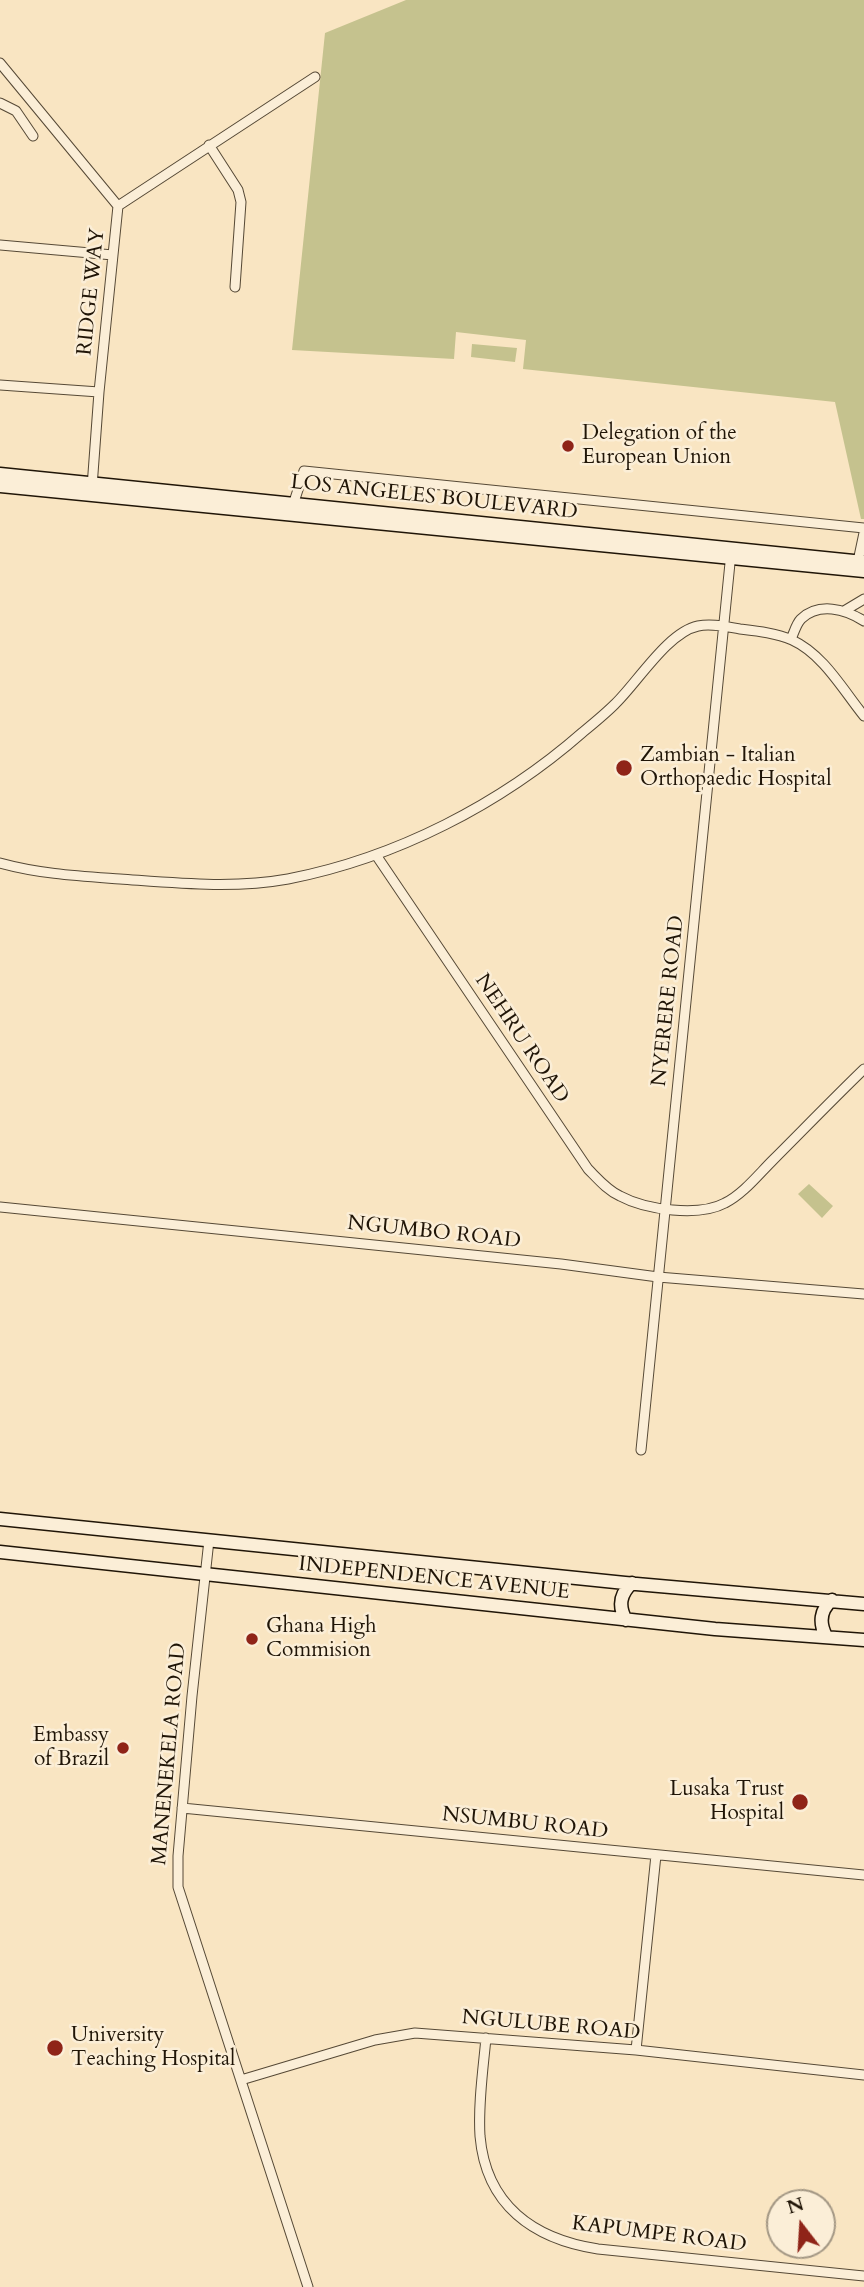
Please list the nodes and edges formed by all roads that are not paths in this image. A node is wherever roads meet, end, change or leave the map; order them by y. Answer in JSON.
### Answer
{"nodes":[{"id":1,"x":0,"y":63,"type":"edge"},
{"id":2,"x":315,"y":77,"type":"dead end"},
{"id":3,"x":0,"y":103,"type":"edge"},
{"id":4,"x":33,"y":136,"type":"dead end"},
{"id":5,"x":209,"y":145,"type":"junction"},
{"id":6,"x":118,"y":206,"type":"junction"},
{"id":7,"x":0,"y":245,"type":"edge"},
{"id":8,"x":113,"y":255,"type":"junction"},
{"id":9,"x":235,"y":287,"type":"dead end"},
{"id":10,"x":0,"y":385,"type":"edge"},
{"id":11,"x":99,"y":392,"type":"junction"},
{"id":12,"x":0,"y":474,"type":"edge"},
{"id":13,"x":0,"y":486,"type":"edge"},
{"id":14,"x":92,"y":488,"type":"junction"},
{"id":15,"x":294,"y":502,"type":"junction"},
{"id":16,"x":864,"y":531,"type":"edge"},
{"id":17,"x":731,"y":552,"type":"junction"},
{"id":18,"x":860,"y":566,"type":"edge"},
{"id":19,"x":864,"y":599,"type":"edge"},
{"id":20,"x":844,"y":611,"type":"junction"},
{"id":21,"x":864,"y":621,"type":"edge"},
{"id":22,"x":724,"y":627,"type":"junction"},
{"id":23,"x":791,"y":639,"type":"junction"},
{"id":24,"x":864,"y":716,"type":"edge"},
{"id":25,"x":376,"y":855,"type":"junction"},
{"id":26,"x":0,"y":863,"type":"edge"},
{"id":27,"x":864,"y":1069,"type":"edge"},
{"id":28,"x":0,"y":1206,"type":"edge"},
{"id":29,"x":665,"y":1209,"type":"junction"},
{"id":30,"x":658,"y":1277,"type":"junction"},
{"id":31,"x":864,"y":1294,"type":"edge"},
{"id":32,"x":641,"y":1450,"type":"dead end"},
{"id":33,"x":0,"y":1519,"type":"edge"},
{"id":34,"x":209,"y":1541,"type":"junction"},
{"id":35,"x":0,"y":1552,"type":"edge"},
{"id":36,"x":205,"y":1574,"type":"junction"},
{"id":37,"x":615,"y":1582,"type":"junction"},
{"id":38,"x":632,"y":1583,"type":"junction"},
{"id":39,"x":815,"y":1598,"type":"junction"},
{"id":40,"x":832,"y":1600,"type":"junction"},
{"id":41,"x":864,"y":1604,"type":"edge"},
{"id":42,"x":609,"y":1618,"type":"junction"},
{"id":43,"x":626,"y":1620,"type":"junction"},
{"id":44,"x":810,"y":1634,"type":"junction"},
{"id":45,"x":826,"y":1636,"type":"junction"},
{"id":46,"x":864,"y":1640,"type":"edge"},
{"id":47,"x":182,"y":1808,"type":"junction"},
{"id":48,"x":656,"y":1855,"type":"junction"},
{"id":49,"x":864,"y":1875,"type":"edge"},
{"id":50,"x":485,"y":2038,"type":"junction"},
{"id":51,"x":636,"y":2050,"type":"junction"},
{"id":52,"x":864,"y":2075,"type":"edge"},
{"id":53,"x":241,"y":2080,"type":"junction"},
{"id":54,"x":864,"y":2276,"type":"edge"},
{"id":55,"x":308,"y":2287,"type":"edge"}],
"edges":[{"from":1,"to":6,"type":"street","name":"RIDGE WAY"},
{"from":2,"to":5,"type":"street"},
{"from":3,"to":4,"type":"street"},
{"from":5,"to":6,"type":"street"},
{"from":5,"to":9,"type":"street"},
{"from":6,"to":8,"type":"street","name":"RIDGE WAY"},
{"from":7,"to":8,"type":"street"},
{"from":8,"to":11,"type":"street","name":"RIDGE WAY"},
{"from":10,"to":11,"type":"street"},
{"from":11,"to":14,"type":"street","name":"RIDGE WAY"},
{"from":12,"to":14,"type":"main road","name":"LOS ANGELES BOULEVARD"},
{"from":13,"to":14,"type":"main road","name":"LOS ANGELES BOULEVARD"},
{"from":14,"to":15,"type":"main road","name":"LOS ANGELES BOULEVARD"},
{"from":14,"to":17,"type":"main road","name":"LOS ANGELES BOULEVARD"},
{"from":15,"to":16,"type":"street"},
{"from":15,"to":17,"type":"main road","name":"LOS ANGELES BOULEVARD"},
{"from":16,"to":18,"type":"street"},
{"from":17,"to":18,"type":"main road","name":"LOS ANGELES BOULEVARD"},
{"from":17,"to":22,"type":"street","name":"NYERERE ROAD"},
{"from":19,"to":20,"type":"street"},
{"from":20,"to":21,"type":"street"},
{"from":20,"to":23,"type":"street"},
{"from":22,"to":23,"type":"street"},
{"from":22,"to":25,"type":"street"},
{"from":22,"to":29,"type":"street","name":"NYERERE ROAD"},
{"from":23,"to":24,"type":"street"},
{"from":25,"to":26,"type":"street"},
{"from":25,"to":29,"type":"street","name":"NEHRU ROAD"},
{"from":27,"to":29,"type":"street","name":"NEHRU ROAD"},
{"from":28,"to":30,"type":"street","name":"NGUMBO ROAD"},
{"from":29,"to":30,"type":"street","name":"NYERERE ROAD"},
{"from":30,"to":31,"type":"street","name":"NGUMBO ROAD"},
{"from":30,"to":32,"type":"street","name":"NYERERE ROAD"},
{"from":33,"to":34,"type":"main road","name":"INDEPENDENCE AVENUE"},
{"from":34,"to":36,"type":"street","name":"MANENEKELA ROAD"},
{"from":34,"to":37,"type":"main road","name":"INDEPENDENCE AVENUE"},
{"from":35,"to":36,"type":"main road","name":"INDEPENDENCE AVENUE"},
{"from":36,"to":42,"type":"main road","name":"INDEPENDENCE AVENUE"},
{"from":36,"to":47,"type":"street","name":"MANENEKELA ROAD"},
{"from":37,"to":38,"type":"main road","name":"INDEPENDENCE AVENUE"},
{"from":37,"to":42,"type":"main road"},
{"from":38,"to":39,"type":"main road","name":"INDEPENDENCE AVENUE"},
{"from":38,"to":43,"type":"main road"},
{"from":39,"to":40,"type":"main road","name":"INDEPENDENCE AVENUE"},
{"from":39,"to":44,"type":"main road"},
{"from":40,"to":41,"type":"main road","name":"INDEPENDENCE AVENUE"},
{"from":40,"to":45,"type":"main road"},
{"from":42,"to":43,"type":"main road","name":"INDEPENDENCE AVENUE"},
{"from":43,"to":44,"type":"main road","name":"INDEPENDENCE AVENUE"},
{"from":44,"to":45,"type":"main road","name":"INDEPENDENCE AVENUE"},
{"from":45,"to":46,"type":"main road","name":"INDEPENDENCE AVENUE"},
{"from":47,"to":48,"type":"street","name":"NSUMBU ROAD"},
{"from":47,"to":53,"type":"street","name":"MANENEKELA ROAD"},
{"from":48,"to":49,"type":"street","name":"NSUMBU ROAD"},
{"from":48,"to":51,"type":"street"},
{"from":50,"to":51,"type":"street","name":"NGULUBE ROAD"},
{"from":50,"to":53,"type":"street","name":"NGULUBE ROAD"},
{"from":50,"to":54,"type":"street","name":"KAPUMPE ROAD"},
{"from":51,"to":52,"type":"street","name":"NGULUBE ROAD"},
{"from":53,"to":55,"type":"street","name":"MANENEKELA ROAD"}]}
